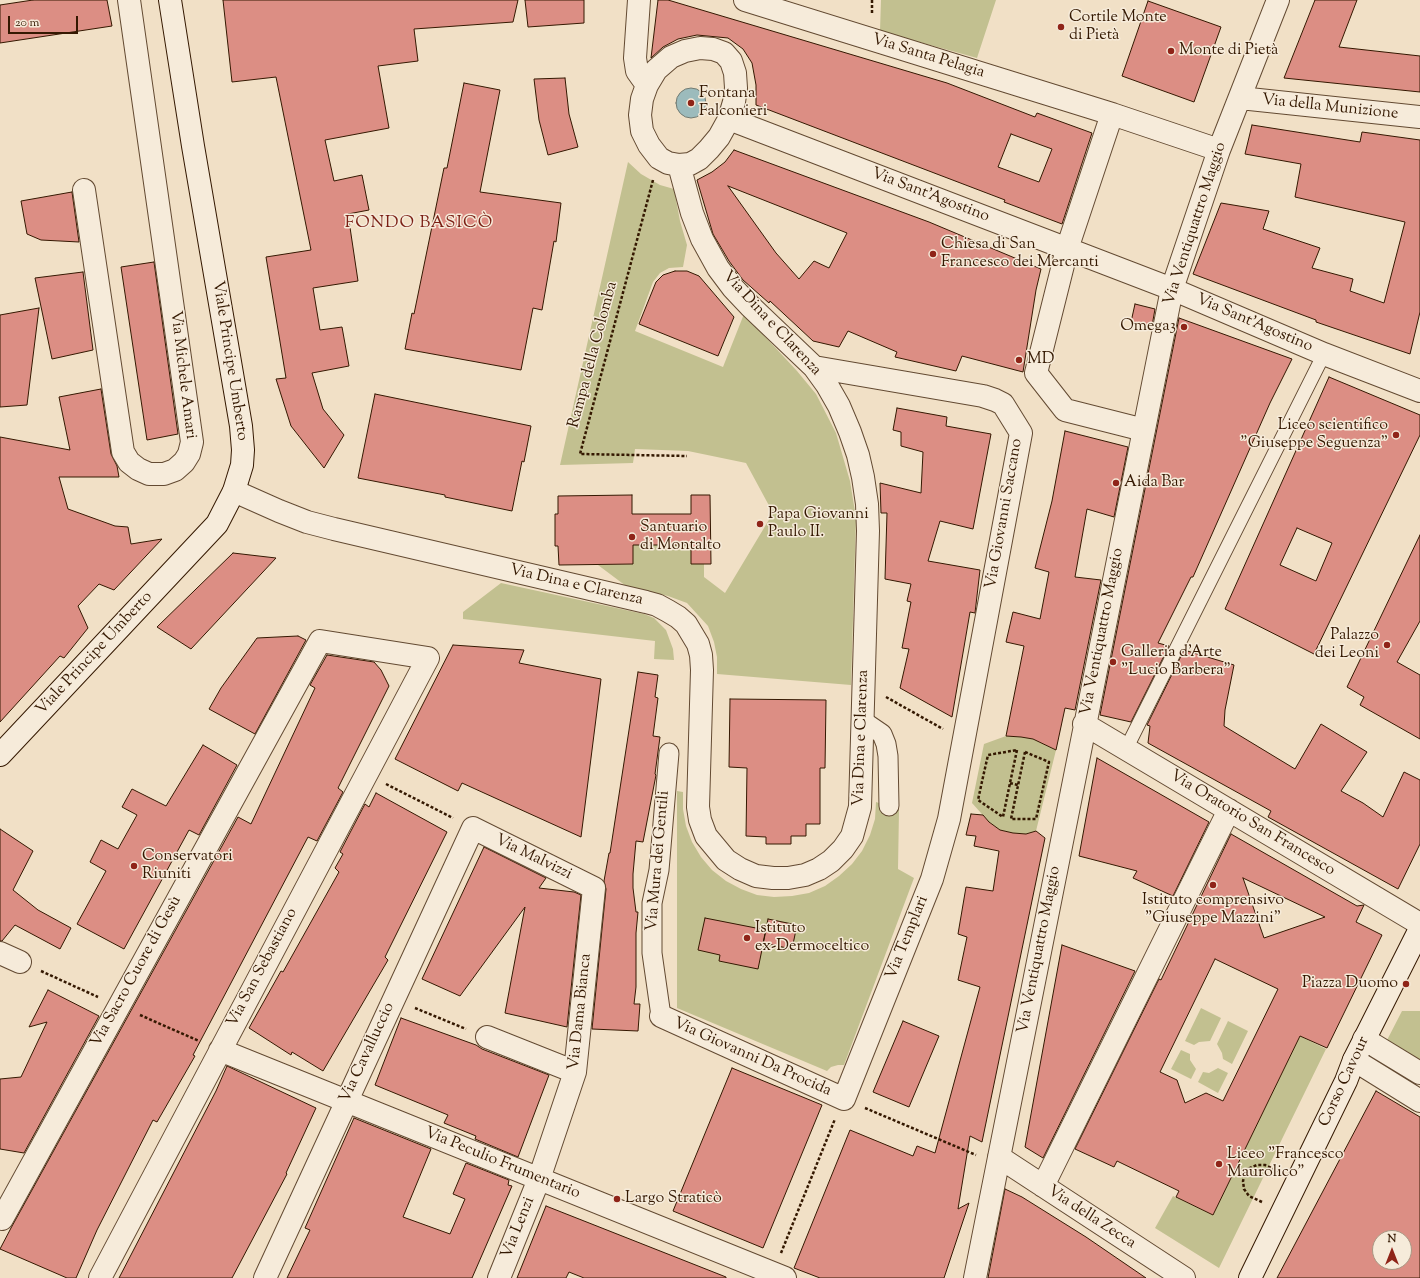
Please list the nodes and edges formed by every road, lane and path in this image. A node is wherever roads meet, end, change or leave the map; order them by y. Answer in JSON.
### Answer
{"nodes":[{"id":1,"x":130,"y":0,"type":"edge"},
{"id":2,"x":170,"y":0,"type":"edge"},
{"id":3,"x":639,"y":0,"type":"edge"},
{"id":4,"x":745,"y":0,"type":"edge"},
{"id":5,"x":1278,"y":0,"type":"edge"},
{"id":6,"x":647,"y":85,"type":"junction"},
{"id":7,"x":1240,"y":98,"type":"junction"},
{"id":8,"x":1112,"y":114,"type":"junction"},
{"id":9,"x":1420,"y":117,"type":"edge"},
{"id":10,"x":729,"y":119,"type":"junction"},
{"id":11,"x":1219,"y":150,"type":"junction"},
{"id":12,"x":669,"y":162,"type":"junction"},
{"id":13,"x":84,"y":190,"type":"dead end"},
{"id":14,"x":1067,"y":249,"type":"junction"},
{"id":15,"x":1172,"y":289,"type":"junction"},
{"id":16,"x":1324,"y":354,"type":"junction"},
{"id":17,"x":814,"y":367,"type":"junction"},
{"id":18,"x":1420,"y":391,"type":"edge"},
{"id":19,"x":1144,"y":430,"type":"junction"},
{"id":20,"x":687,"y":456,"type":"dead end"},
{"id":21,"x":234,"y":490,"type":"junction"},
{"id":22,"x":428,"y":658,"type":"joint"},
{"id":23,"x":863,"y":721,"type":"junction"},
{"id":24,"x":1084,"y":724,"type":"junction"},
{"id":25,"x":946,"y":730,"type":"dead end"},
{"id":26,"x":882,"y":734,"type":"junction"},
{"id":27,"x":1126,"y":750,"type":"junction"},
{"id":28,"x":669,"y":753,"type":"dead end"},
{"id":29,"x":0,"y":755,"type":"edge"},
{"id":30,"x":958,"y":772,"type":"joint"},
{"id":31,"x":366,"y":774,"type":"junction"},
{"id":32,"x":1010,"y":783,"type":"junction"},
{"id":33,"x":1018,"y":785,"type":"junction"},
{"id":34,"x":889,"y":806,"type":"dead end"},
{"id":35,"x":1229,"y":810,"type":"junction"},
{"id":36,"x":473,"y":828,"type":"junction"},
{"id":37,"x":594,"y":888,"type":"joint"},
{"id":38,"x":1420,"y":924,"type":"edge"},
{"id":39,"x":1420,"y":929,"type":"edge"},
{"id":40,"x":0,"y":953,"type":"edge"},
{"id":41,"x":20,"y":962,"type":"dead end"},
{"id":42,"x":393,"y":1000,"type":"junction"},
{"id":43,"x":661,"y":1016,"type":"joint"},
{"id":44,"x":487,"y":1037,"type":"joint"},
{"id":45,"x":1364,"y":1039,"type":"junction"},
{"id":46,"x":220,"y":1050,"type":"junction"},
{"id":47,"x":1354,"y":1060,"type":"junction"},
{"id":48,"x":575,"y":1072,"type":"junction"},
{"id":49,"x":1420,"y":1073,"type":"edge"},
{"id":50,"x":844,"y":1099,"type":"junction"},
{"id":51,"x":346,"y":1101,"type":"junction"},
{"id":52,"x":1420,"y":1101,"type":"edge"},
{"id":53,"x":999,"y":1157,"type":"junction"},
{"id":54,"x":539,"y":1179,"type":"junction"},
{"id":55,"x":1298,"y":1180,"type":"junction"},
{"id":56,"x":1043,"y":1186,"type":"junction"},
{"id":57,"x":1282,"y":1211,"type":"junction"},
{"id":58,"x":2,"y":1219,"type":"dead end"},
{"id":59,"x":777,"y":1276,"type":"edge"},
{"id":60,"x":100,"y":1278,"type":"edge"},
{"id":61,"x":264,"y":1278,"type":"edge"},
{"id":62,"x":499,"y":1278,"type":"edge"},
{"id":63,"x":975,"y":1278,"type":"edge"},
{"id":64,"x":1184,"y":1278,"type":"edge"},
{"id":65,"x":1250,"y":1278,"type":"edge"}],
"edges":[{"from":1,"to":13,"type":"street","name":"Via Michele Amari"},
{"from":2,"to":21,"type":"street","name":"Viale Principe Umberto"},
{"from":3,"to":6,"type":"street"},
{"from":4,"to":8,"type":"street","name":"Via Santa Pelagia"},
{"from":5,"to":7,"type":"street","name":"Via Ventiquattro Maggio"},
{"from":6,"to":10,"type":"street"},
{"from":6,"to":12,"type":"street"},
{"from":7,"to":9,"type":"street","name":"Via della Munizione"},
{"from":7,"to":11,"type":"street","name":"Via Ventiquattro Maggio"},
{"from":8,"to":11,"type":"street","name":"Via Santa Pelagia"},
{"from":8,"to":14,"type":"street"},
{"from":10,"to":12,"type":"street"},
{"from":10,"to":14,"type":"street","name":"Via Sant'Agostino"},
{"from":11,"to":15,"type":"street","name":"Via Ventiquattro Maggio"},
{"from":12,"to":17,"type":"street","name":"Via Dina e Clarenza"},
{"from":12,"to":20,"type":"path","name":"Rampa della Colomba"},
{"from":14,"to":15,"type":"street","name":"Via Sant'Agostino"},
{"from":14,"to":19,"type":"street"},
{"from":15,"to":16,"type":"street","name":"Via Sant'Agostino"},
{"from":15,"to":19,"type":"street","name":"Via Ventiquattro Maggio"},
{"from":16,"to":18,"type":"street","name":"Via Sant'Agostino"},
{"from":16,"to":27,"type":"lane"},
{"from":17,"to":23,"type":"street","name":"Via Dina e Clarenza"},
{"from":17,"to":30,"type":"street","name":"Via Giovanni Saccano"},
{"from":19,"to":24,"type":"street","name":"Via Ventiquattro Maggio"},
{"from":21,"to":23,"type":"street","name":"Via Dina e Clarenza"},
{"from":21,"to":29,"type":"street","name":"Viale Principe Umberto"},
{"from":22,"to":31,"type":"street","name":"Via San Sebastiano"},
{"from":22,"to":58,"type":"street","name":"Via Sacro Cuore di Gesù"},
{"from":23,"to":26,"type":"street"},
{"from":24,"to":27,"type":"street","name":"Via Oratorio San Francesco"},
{"from":24,"to":53,"type":"street","name":"Via Ventiquattro Maggio"},
{"from":25,"to":26,"type":"path"},
{"from":26,"to":34,"type":"street"},
{"from":27,"to":35,"type":"street","name":"Via Oratorio San Francesco"},
{"from":28,"to":43,"type":"street","name":"Via Mura dei Gentili"},
{"from":30,"to":50,"type":"street","name":"Via Templari"},
{"from":31,"to":36,"type":"path"},
{"from":31,"to":46,"type":"street","name":"Via San Sebastiano"},
{"from":32,"to":32,"type":"path"},
{"from":32,"to":33,"type":"path"},
{"from":33,"to":33,"type":"path"},
{"from":35,"to":38,"type":"street","name":"Via Oratorio San Francesco"},
{"from":35,"to":56,"type":"street"},
{"from":36,"to":37,"type":"street","name":"Via Malvizzi"},
{"from":36,"to":42,"type":"street","name":"Via Cavalluccio"},
{"from":37,"to":48,"type":"street","name":"Via Dama Bianca"},
{"from":39,"to":45,"type":"street","name":"Corso Cavour"},
{"from":40,"to":41,"type":"street"},
{"from":42,"to":44,"type":"path"},
{"from":42,"to":51,"type":"street","name":"Via Cavalluccio"},
{"from":43,"to":50,"type":"street","name":"Via Giovanni Da Procida"},
{"from":44,"to":48,"type":"street"},
{"from":45,"to":47,"type":"street","name":"Corso Cavour"},
{"from":45,"to":49,"type":"street"},
{"from":46,"to":51,"type":"street","name":"Via Peculio Frumentario"},
{"from":46,"to":60,"type":"street","name":"Via San Sebastiano"},
{"from":47,"to":52,"type":"street"},
{"from":47,"to":55,"type":"street","name":"Corso Cavour"},
{"from":48,"to":54,"type":"street","name":"Via Dama Bianca"},
{"from":50,"to":53,"type":"path"},
{"from":50,"to":59,"type":"path"},
{"from":51,"to":54,"type":"street","name":"Via Peculio Frumentario"},
{"from":51,"to":61,"type":"street","name":"Via Cavalluccio"},
{"from":53,"to":56,"type":"street","name":"Via della Zecca"},
{"from":53,"to":63,"type":"street","name":"Via Ventiquattro Maggio"},
{"from":54,"to":59,"type":"street","name":"Via Peculio Frumentario"},
{"from":54,"to":62,"type":"street","name":"Via Lenzi"},
{"from":55,"to":57,"type":"street","name":"Corso Cavour"},
{"from":55,"to":57,"type":"path"},
{"from":56,"to":64,"type":"street","name":"Via della Zecca"},
{"from":57,"to":65,"type":"street","name":"Corso Cavour"}]}
